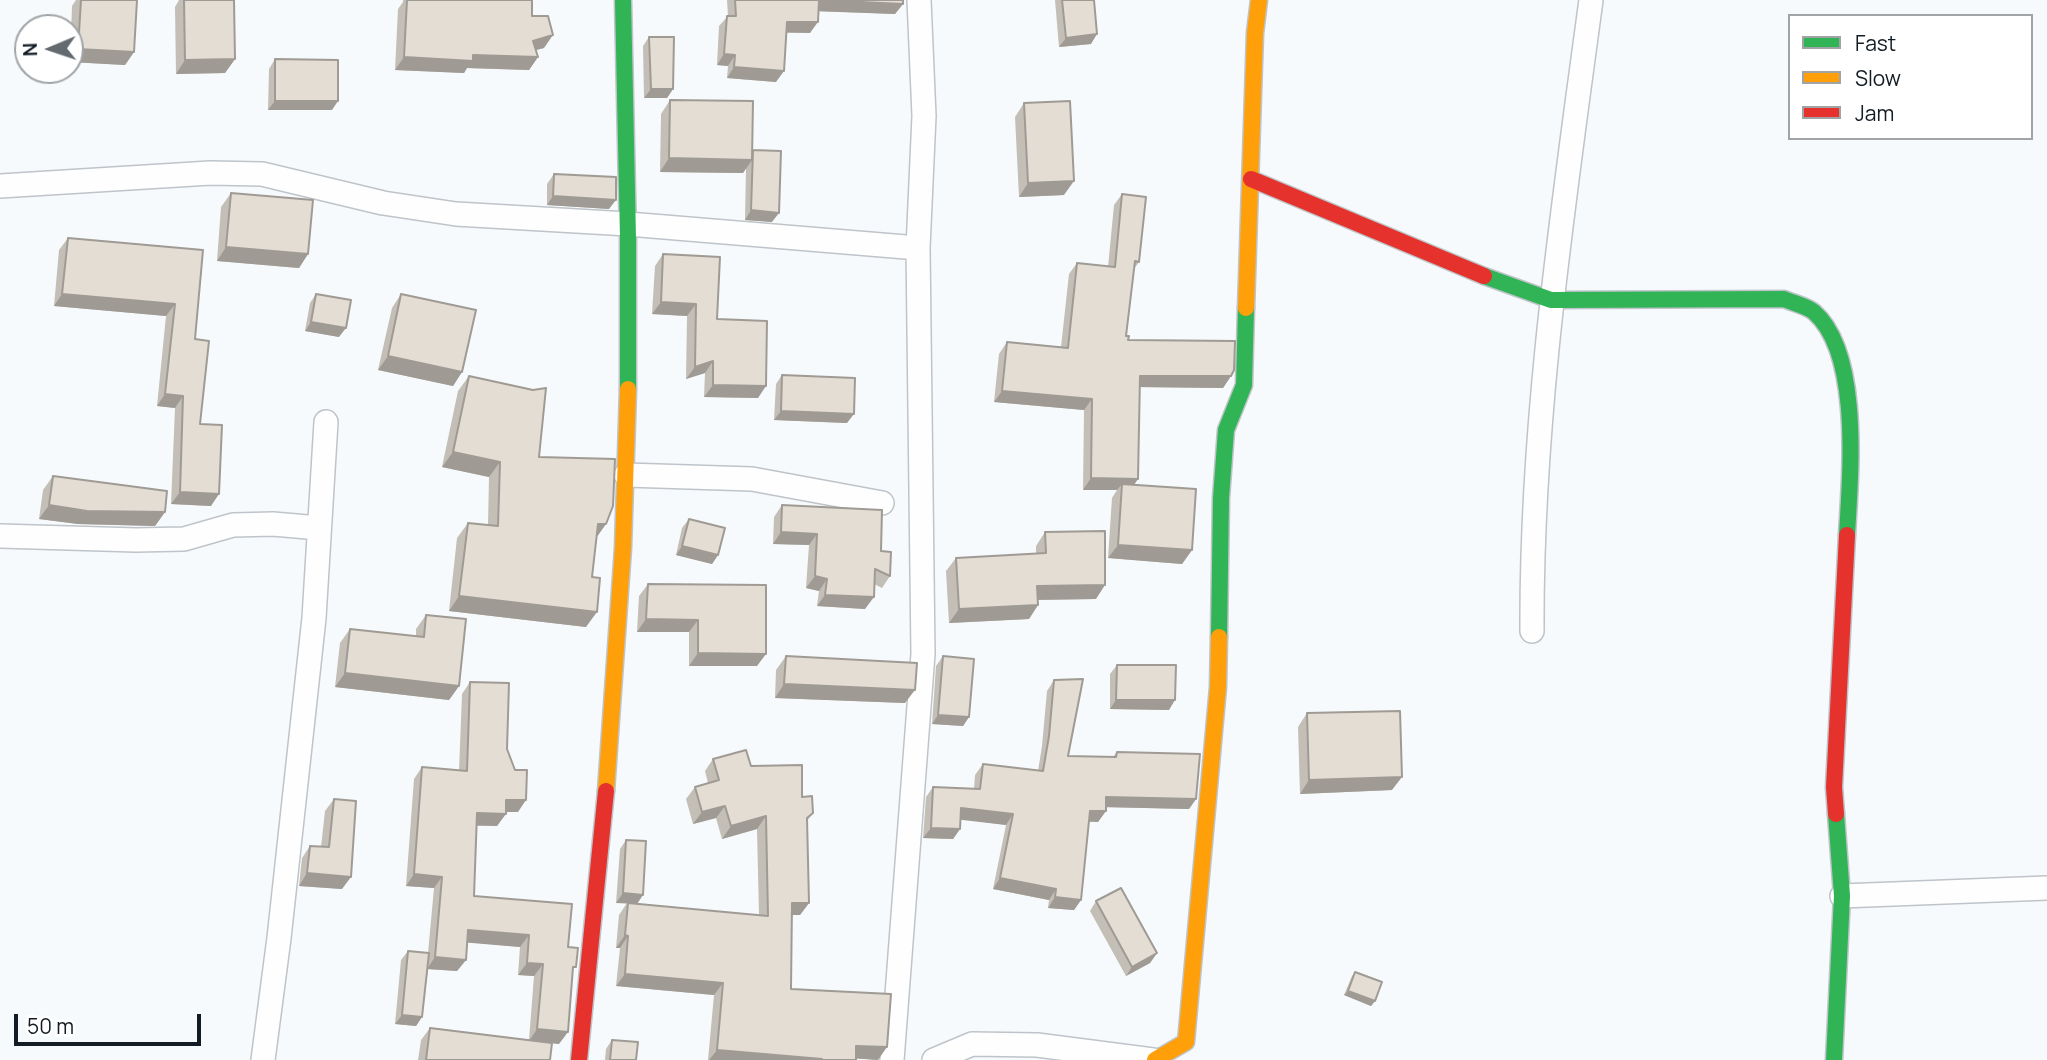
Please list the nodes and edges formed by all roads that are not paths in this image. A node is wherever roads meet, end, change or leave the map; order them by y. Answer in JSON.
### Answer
{"nodes":[{"id":1,"x":623,"y":0,"type":"edge"},
{"id":2,"x":919,"y":0,"type":"edge"},
{"id":3,"x":1259,"y":0,"type":"edge"},
{"id":4,"x":1591,"y":0,"type":"edge"},
{"id":5,"x":1251,"y":179,"type":"junction"},
{"id":6,"x":0,"y":186,"type":"edge"},
{"id":7,"x":628,"y":224,"type":"junction"},
{"id":8,"x":918,"y":248,"type":"junction"},
{"id":9,"x":1551,"y":300,"type":"junction"},
{"id":10,"x":326,"y":422,"type":"dead end"},
{"id":11,"x":626,"y":475,"type":"junction"},
{"id":12,"x":883,"y":503,"type":"dead end"},
{"id":13,"x":319,"y":528,"type":"junction"},
{"id":14,"x":0,"y":536,"type":"edge"},
{"id":15,"x":1532,"y":631,"type":"dead end"},
{"id":16,"x":2047,"y":888,"type":"edge"},
{"id":17,"x":1842,"y":897,"type":"junction"},
{"id":18,"x":263,"y":1060,"type":"edge"},
{"id":19,"x":579,"y":1060,"type":"edge"},
{"id":20,"x":892,"y":1060,"type":"edge"},
{"id":21,"x":934,"y":1060,"type":"edge"},
{"id":22,"x":1154,"y":1060,"type":"edge"},
{"id":23,"x":1834,"y":1060,"type":"edge"}],
"edges":[{"from":1,"to":7,"type":"street"},
{"from":2,"to":8,"type":"street"},
{"from":3,"to":5,"type":"street"},
{"from":4,"to":9,"type":"street"},
{"from":5,"to":9,"type":"street"},
{"from":5,"to":22,"type":"street"},
{"from":6,"to":7,"type":"street"},
{"from":7,"to":8,"type":"street"},
{"from":7,"to":11,"type":"street"},
{"from":8,"to":20,"type":"street"},
{"from":9,"to":15,"type":"street"},
{"from":9,"to":17,"type":"street"},
{"from":10,"to":13,"type":"street"},
{"from":11,"to":12,"type":"street"},
{"from":11,"to":19,"type":"street"},
{"from":13,"to":14,"type":"street"},
{"from":13,"to":18,"type":"street"},
{"from":16,"to":17,"type":"street"},
{"from":17,"to":23,"type":"street"},
{"from":21,"to":22,"type":"street"}]}
